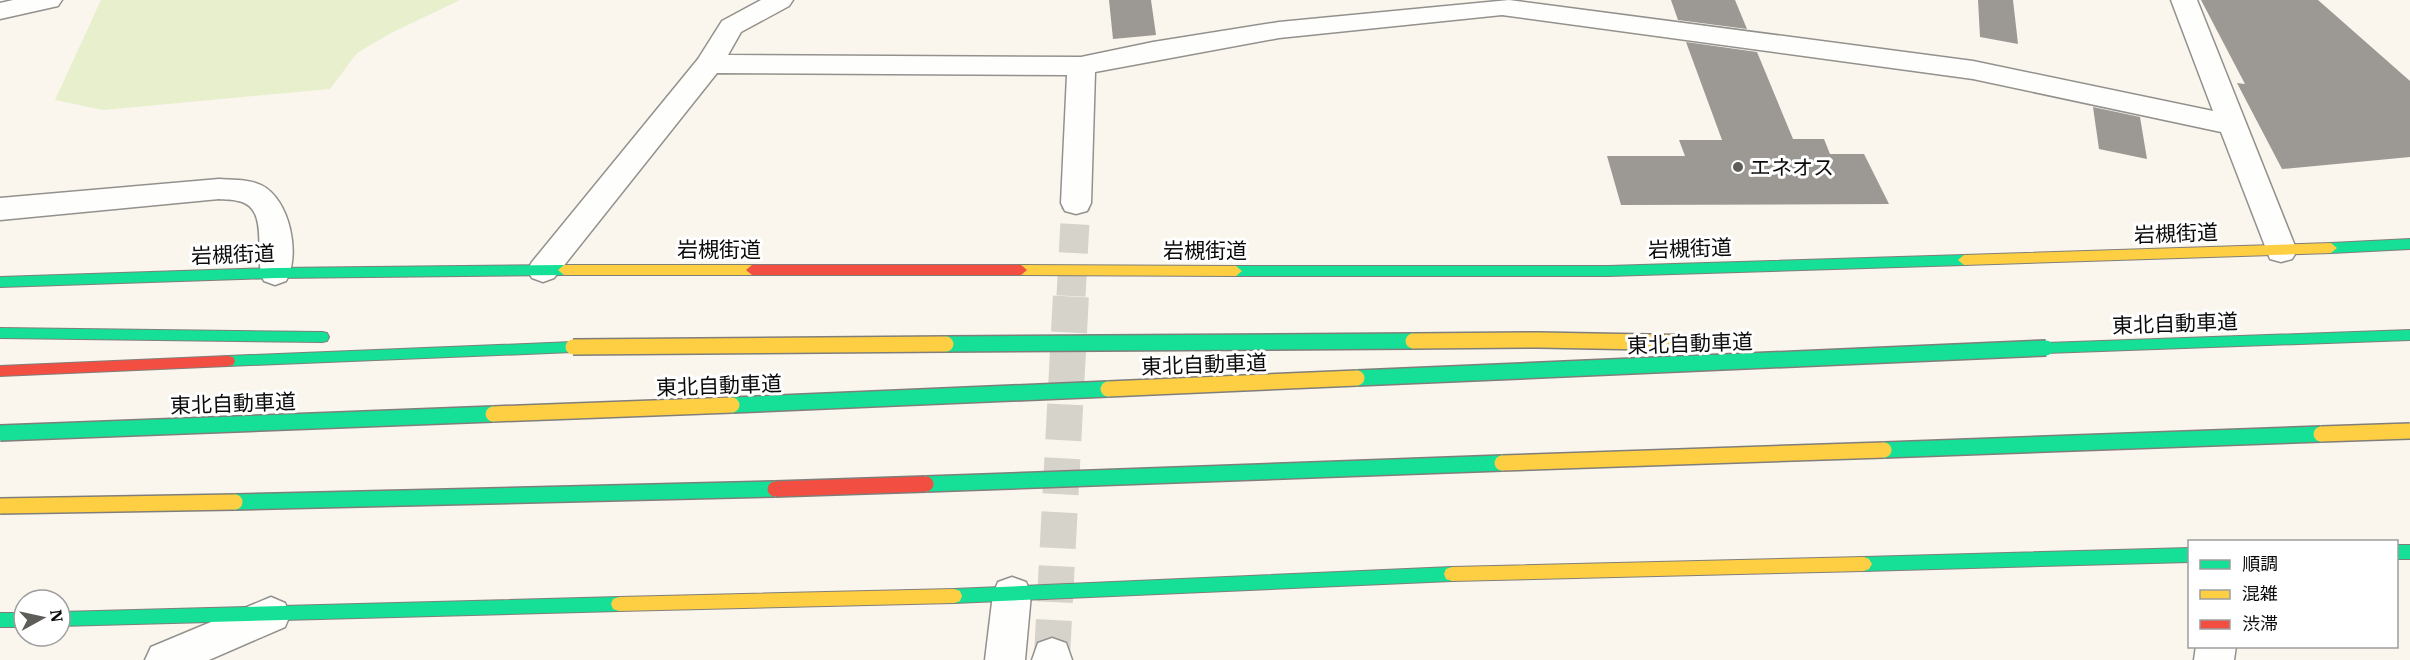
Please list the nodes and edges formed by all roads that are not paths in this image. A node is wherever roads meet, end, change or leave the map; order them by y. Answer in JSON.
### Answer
{"nodes":[{"id":1,"x":49,"y":0,"type":"edge"},
{"id":2,"x":780,"y":0,"type":"edge"},
{"id":3,"x":2184,"y":0,"type":"edge"},
{"id":4,"x":1502,"y":4,"type":"edge"},
{"id":5,"x":0,"y":11,"type":"edge"},
{"id":6,"x":709,"y":64,"type":"junction"},
{"id":7,"x":1081,"y":66,"type":"junction"},
{"id":8,"x":2233,"y":125,"type":"junction"},
{"id":9,"x":1076,"y":203,"type":"tunnel mouth"},
{"id":10,"x":0,"y":209,"type":"edge"},
{"id":11,"x":2410,"y":244,"type":"edge"},
{"id":12,"x":2281,"y":251,"type":"junction"},
{"id":13,"x":543,"y":270,"type":"junction"},
{"id":14,"x":275,"y":273,"type":"junction"},
{"id":15,"x":0,"y":282,"type":"edge"},
{"id":16,"x":0,"y":333,"type":"edge"},
{"id":17,"x":2410,"y":335,"type":"edge"},
{"id":18,"x":330,"y":337,"type":"dead end"},
{"id":19,"x":424,"y":339,"type":"dead end"},
{"id":20,"x":1716,"y":343,"type":"dead end"},
{"id":21,"x":1810,"y":344,"type":"dead end"},
{"id":22,"x":573,"y":347,"type":"junction"},
{"id":23,"x":2046,"y":348,"type":"junction"},
{"id":24,"x":0,"y":370,"type":"edge"},
{"id":25,"x":2410,"y":431,"type":"edge"},
{"id":26,"x":0,"y":433,"type":"edge"},
{"id":27,"x":0,"y":506,"type":"edge"},
{"id":28,"x":2188,"y":555,"type":"edge"},
{"id":29,"x":1012,"y":594,"type":"junction"},
{"id":30,"x":276,"y":613,"type":"junction"},
{"id":31,"x":72,"y":619,"type":"edge"},
{"id":32,"x":165,"y":660,"type":"edge"},
{"id":33,"x":1005,"y":660,"type":"edge"}],
"edges":[{"from":1,"to":5,"type":"street"},
{"from":2,"to":6,"type":"street"},
{"from":3,"to":8,"type":"street"},
{"from":4,"to":7,"type":"street"},
{"from":4,"to":8,"type":"street"},
{"from":6,"to":7,"type":"street"},
{"from":6,"to":13,"type":"street"},
{"from":7,"to":9,"type":"street"},
{"from":8,"to":12,"type":"street"},
{"from":10,"to":14,"type":"street"},
{"from":11,"to":12,"type":"highway","name":"岩槻街道"},
{"from":12,"to":13,"type":"highway","name":"岩槻街道"},
{"from":13,"to":14,"type":"highway","name":"岩槻街道"},
{"from":14,"to":15,"type":"highway","name":"岩槻街道"},
{"from":16,"to":18,"type":"highway"},
{"from":17,"to":23,"type":"highway","name":"東北自動車道"},
{"from":19,"to":22,"type":"highway"},
{"from":20,"to":22,"type":"highway","bridge":true},
{"from":21,"to":23,"type":"highway","bridge":true},
{"from":22,"to":24,"type":"highway"},
{"from":23,"to":26,"type":"highway","name":"東北自動車道","bridge":true},
{"from":25,"to":27,"type":"highway","bridge":true},
{"from":28,"to":29,"type":"highway"},
{"from":29,"to":30,"type":"highway"},
{"from":29,"to":33,"type":"street"},
{"from":30,"to":31,"type":"highway"},
{"from":30,"to":32,"type":"street"}]}
